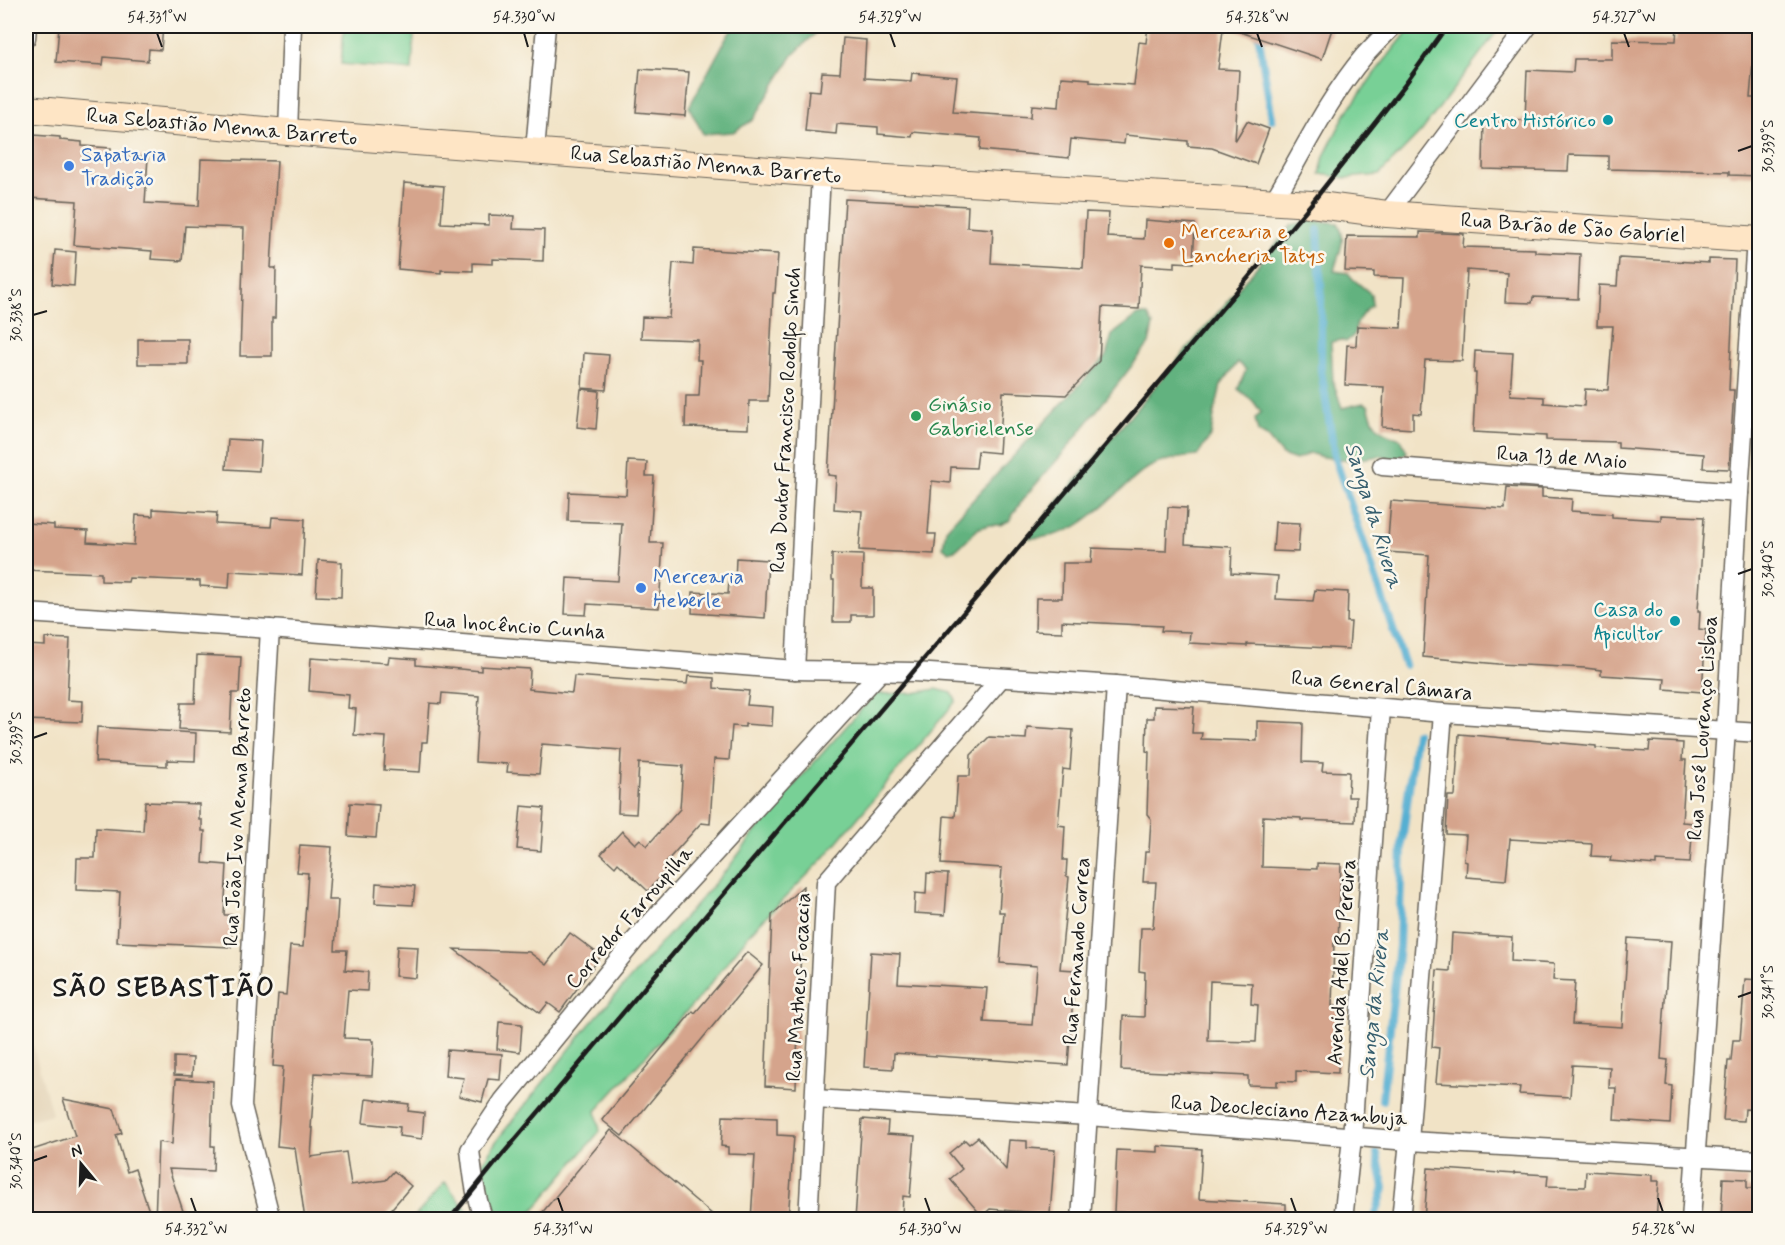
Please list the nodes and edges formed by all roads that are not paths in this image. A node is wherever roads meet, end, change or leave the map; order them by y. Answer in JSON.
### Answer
{"nodes":[{"id":1,"x":27,"y":26,"type":"edge"},
{"id":2,"x":292,"y":26,"type":"edge"},
{"id":3,"x":546,"y":26,"type":"edge"},
{"id":4,"x":1393,"y":26,"type":"edge"},
{"id":5,"x":1527,"y":26,"type":"edge"},
{"id":6,"x":26,"y":38,"type":"edge"},
{"id":7,"x":26,"y":109,"type":"edge"},
{"id":8,"x":288,"y":132,"type":"junction"},
{"id":9,"x":535,"y":150,"type":"junction"},
{"id":10,"x":821,"y":174,"type":"junction"},
{"id":11,"x":1273,"y":202,"type":"junction"},
{"id":12,"x":1387,"y":214,"type":"junction"},
{"id":13,"x":1758,"y":240,"type":"edge"},
{"id":14,"x":1382,"y":466,"type":"dead end"},
{"id":15,"x":1739,"y":493,"type":"junction"},
{"id":16,"x":26,"y":613,"type":"edge"},
{"id":17,"x":270,"y":629,"type":"junction"},
{"id":18,"x":795,"y":670,"type":"junction"},
{"id":19,"x":881,"y":671,"type":"junction"},
{"id":20,"x":1001,"y":678,"type":"junction"},
{"id":21,"x":1116,"y":685,"type":"junction"},
{"id":22,"x":1382,"y":708,"type":"junction"},
{"id":23,"x":1443,"y":713,"type":"junction"},
{"id":24,"x":1726,"y":730,"type":"junction"},
{"id":25,"x":1760,"y":733,"type":"edge"},
{"id":26,"x":815,"y":1100,"type":"junction"},
{"id":27,"x":1088,"y":1116,"type":"junction"},
{"id":28,"x":1352,"y":1138,"type":"junction"},
{"id":29,"x":1409,"y":1142,"type":"junction"},
{"id":30,"x":1695,"y":1156,"type":"junction"},
{"id":31,"x":1760,"y":1160,"type":"edge"},
{"id":32,"x":271,"y":1220,"type":"edge"},
{"id":33,"x":484,"y":1220,"type":"edge"},
{"id":34,"x":808,"y":1220,"type":"edge"},
{"id":35,"x":1082,"y":1220,"type":"edge"},
{"id":36,"x":1343,"y":1220,"type":"edge"},
{"id":37,"x":1401,"y":1220,"type":"edge"},
{"id":38,"x":1690,"y":1220,"type":"edge"}],
"edges":[{"from":1,"to":6,"type":"street"},
{"from":2,"to":8,"type":"street"},
{"from":3,"to":9,"type":"street"},
{"from":4,"to":11,"type":"street"},
{"from":5,"to":12,"type":"street"},
{"from":7,"to":8,"type":"main road","name":"Rua Sebastião Menna Barreto"},
{"from":8,"to":9,"type":"main road","name":"Rua Sebastião Menna Barreto"},
{"from":9,"to":10,"type":"main road","name":"Rua Sebastião Menna Barreto"},
{"from":10,"to":11,"type":"main road","name":"Rua Sebastião Menna Barreto"},
{"from":10,"to":18,"type":"street","name":"Rua Doutor Francisco Rodolfo Sinch"},
{"from":11,"to":12,"type":"main road","name":"Rua Sebastião Menna Barreto"},
{"from":12,"to":13,"type":"main road","name":"Rua Barão de São Gabriel"},
{"from":13,"to":15,"type":"street","name":"Rua José Lourenço Lisboa"},
{"from":14,"to":15,"type":"street","name":"Rua 13 de Maio"},
{"from":15,"to":24,"type":"street","name":"Rua José Lourenço Lisboa"},
{"from":16,"to":17,"type":"street","name":"Rua Inocêncio Cunha"},
{"from":17,"to":18,"type":"street","name":"Rua Inocêncio Cunha"},
{"from":17,"to":32,"type":"street","name":"Rua João Ivo Menna Barreto"},
{"from":18,"to":19,"type":"street","name":"Rua Inocêncio Cunha"},
{"from":19,"to":20,"type":"street","name":"Rua Inocêncio Cunha"},
{"from":19,"to":33,"type":"street","name":"Corredor Farroupilha"},
{"from":20,"to":21,"type":"street","name":"Rua General Câmara"},
{"from":20,"to":26,"type":"street","name":"Rua Matheus Focaccia"},
{"from":21,"to":22,"type":"street","name":"Rua General Câmara"},
{"from":21,"to":27,"type":"street","name":"Rua Fernando Correa"},
{"from":22,"to":23,"type":"street","name":"Rua General Câmara"},
{"from":22,"to":28,"type":"street","name":"Avenida Adel B. Pereira"},
{"from":23,"to":24,"type":"street","name":"Rua General Câmara"},
{"from":23,"to":29,"type":"street"},
{"from":24,"to":25,"type":"street","name":"Rua General Câmara"},
{"from":24,"to":30,"type":"street","name":"Rua José Lourenço Lisboa"},
{"from":26,"to":27,"type":"street","name":"Rua Deocleciano Azambuja"},
{"from":26,"to":34,"type":"street","name":"Rua Matheus Focaccia"},
{"from":27,"to":28,"type":"street","name":"Rua Deocleciano Azambuja"},
{"from":27,"to":35,"type":"street","name":"Rua Fernando Correa"},
{"from":28,"to":29,"type":"street","name":"Rua Deocleciano Azambuja"},
{"from":28,"to":36,"type":"street","name":"Avenida Adel B. Pereira"},
{"from":29,"to":30,"type":"street","name":"Rua Deocleciano Azambuja"},
{"from":29,"to":37,"type":"street"},
{"from":30,"to":31,"type":"street","name":"Rua Deocleciano Azambuja"},
{"from":30,"to":38,"type":"street","name":"Rua José Lourenço Lisboa"}]}
